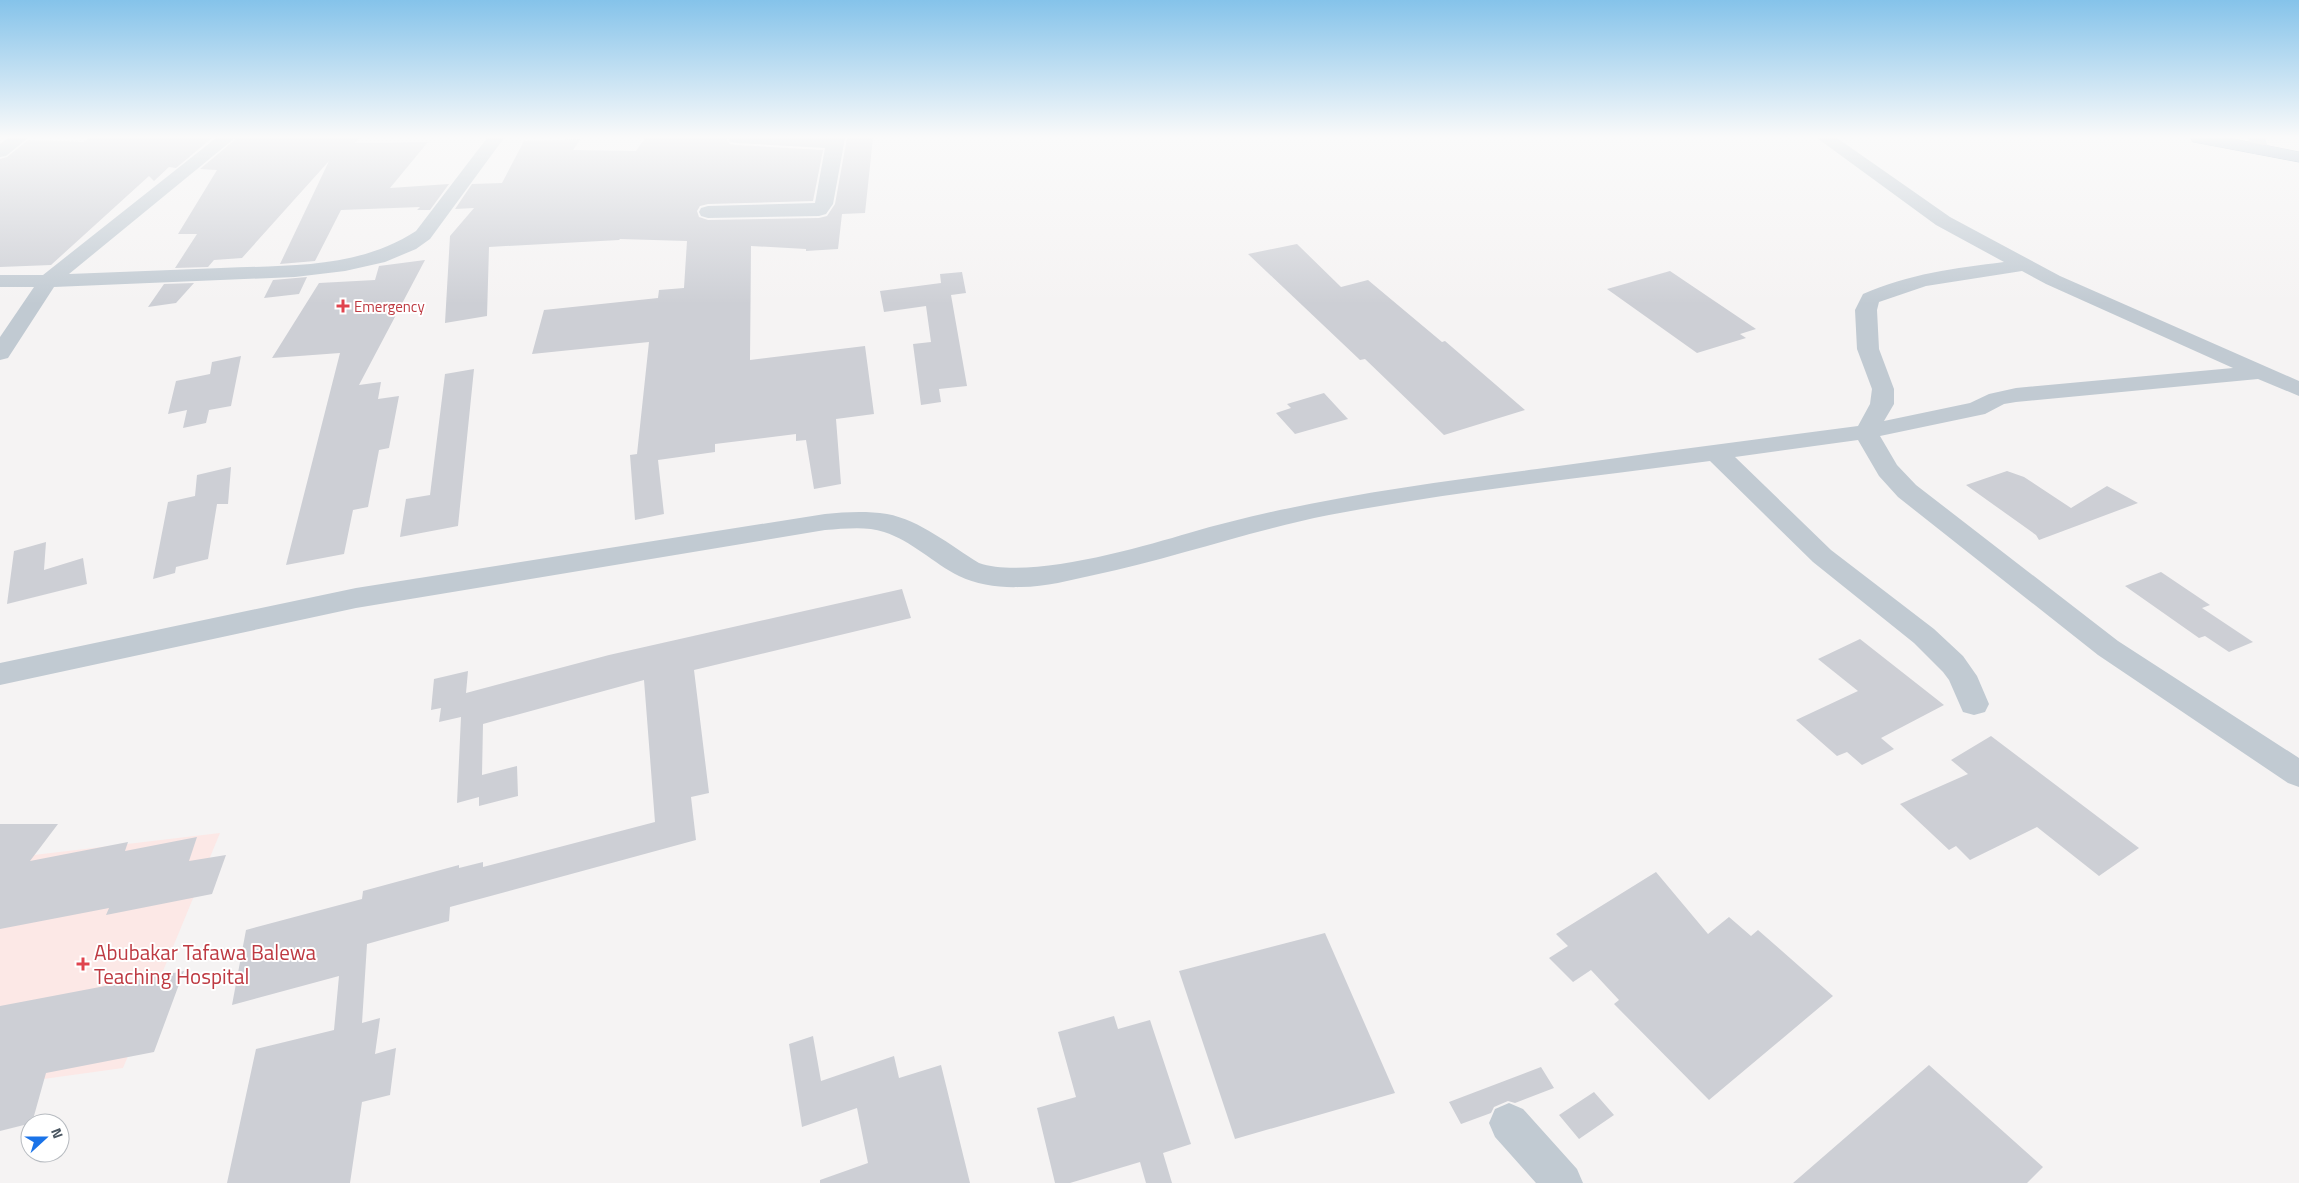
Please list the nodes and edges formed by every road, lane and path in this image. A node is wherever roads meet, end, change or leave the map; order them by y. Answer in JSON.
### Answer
{"nodes":[{"id":1,"x":158,"y":193,"type":"edge"},
{"id":2,"x":455,"y":193,"type":"edge"},
{"id":3,"x":826,"y":193,"type":"edge"},
{"id":4,"x":1904,"y":193,"type":"edge"},
{"id":5,"x":708,"y":212,"type":"dead end"},
{"id":6,"x":2025,"y":265,"type":"junction"},
{"id":7,"x":0,"y":281,"type":"edge"},
{"id":8,"x":48,"y":282,"type":"junction"},
{"id":9,"x":31,"y":307,"type":"junction"},
{"id":10,"x":0,"y":320,"type":"edge"},
{"id":11,"x":0,"y":353,"type":"edge"},
{"id":12,"x":2260,"y":372,"type":"junction"},
{"id":13,"x":2299,"y":389,"type":"edge"},
{"id":14,"x":1866,"y":432,"type":"junction"},
{"id":15,"x":1716,"y":453,"type":"junction"},
{"id":16,"x":0,"y":674,"type":"edge"},
{"id":17,"x":1974,"y":704,"type":"dead end"},
{"id":18,"x":2299,"y":774,"type":"edge"},
{"id":19,"x":1509,"y":1123,"type":"dead end"},
{"id":20,"x":1563,"y":1183,"type":"edge"}],
"edges":[{"from":1,"to":8,"type":"street"},
{"from":2,"to":8,"type":"street"},
{"from":3,"to":5,"type":"street"},
{"from":4,"to":6,"type":"street"},
{"from":6,"to":12,"type":"street"},
{"from":6,"to":14,"type":"street"},
{"from":7,"to":8,"type":"street"},
{"from":8,"to":9,"type":"street"},
{"from":9,"to":10,"type":"street"},
{"from":9,"to":11,"type":"street"},
{"from":12,"to":13,"type":"street"},
{"from":12,"to":14,"type":"street"},
{"from":14,"to":15,"type":"street"},
{"from":14,"to":18,"type":"street"},
{"from":15,"to":16,"type":"street"},
{"from":15,"to":17,"type":"street"},
{"from":19,"to":20,"type":"street"}]}
